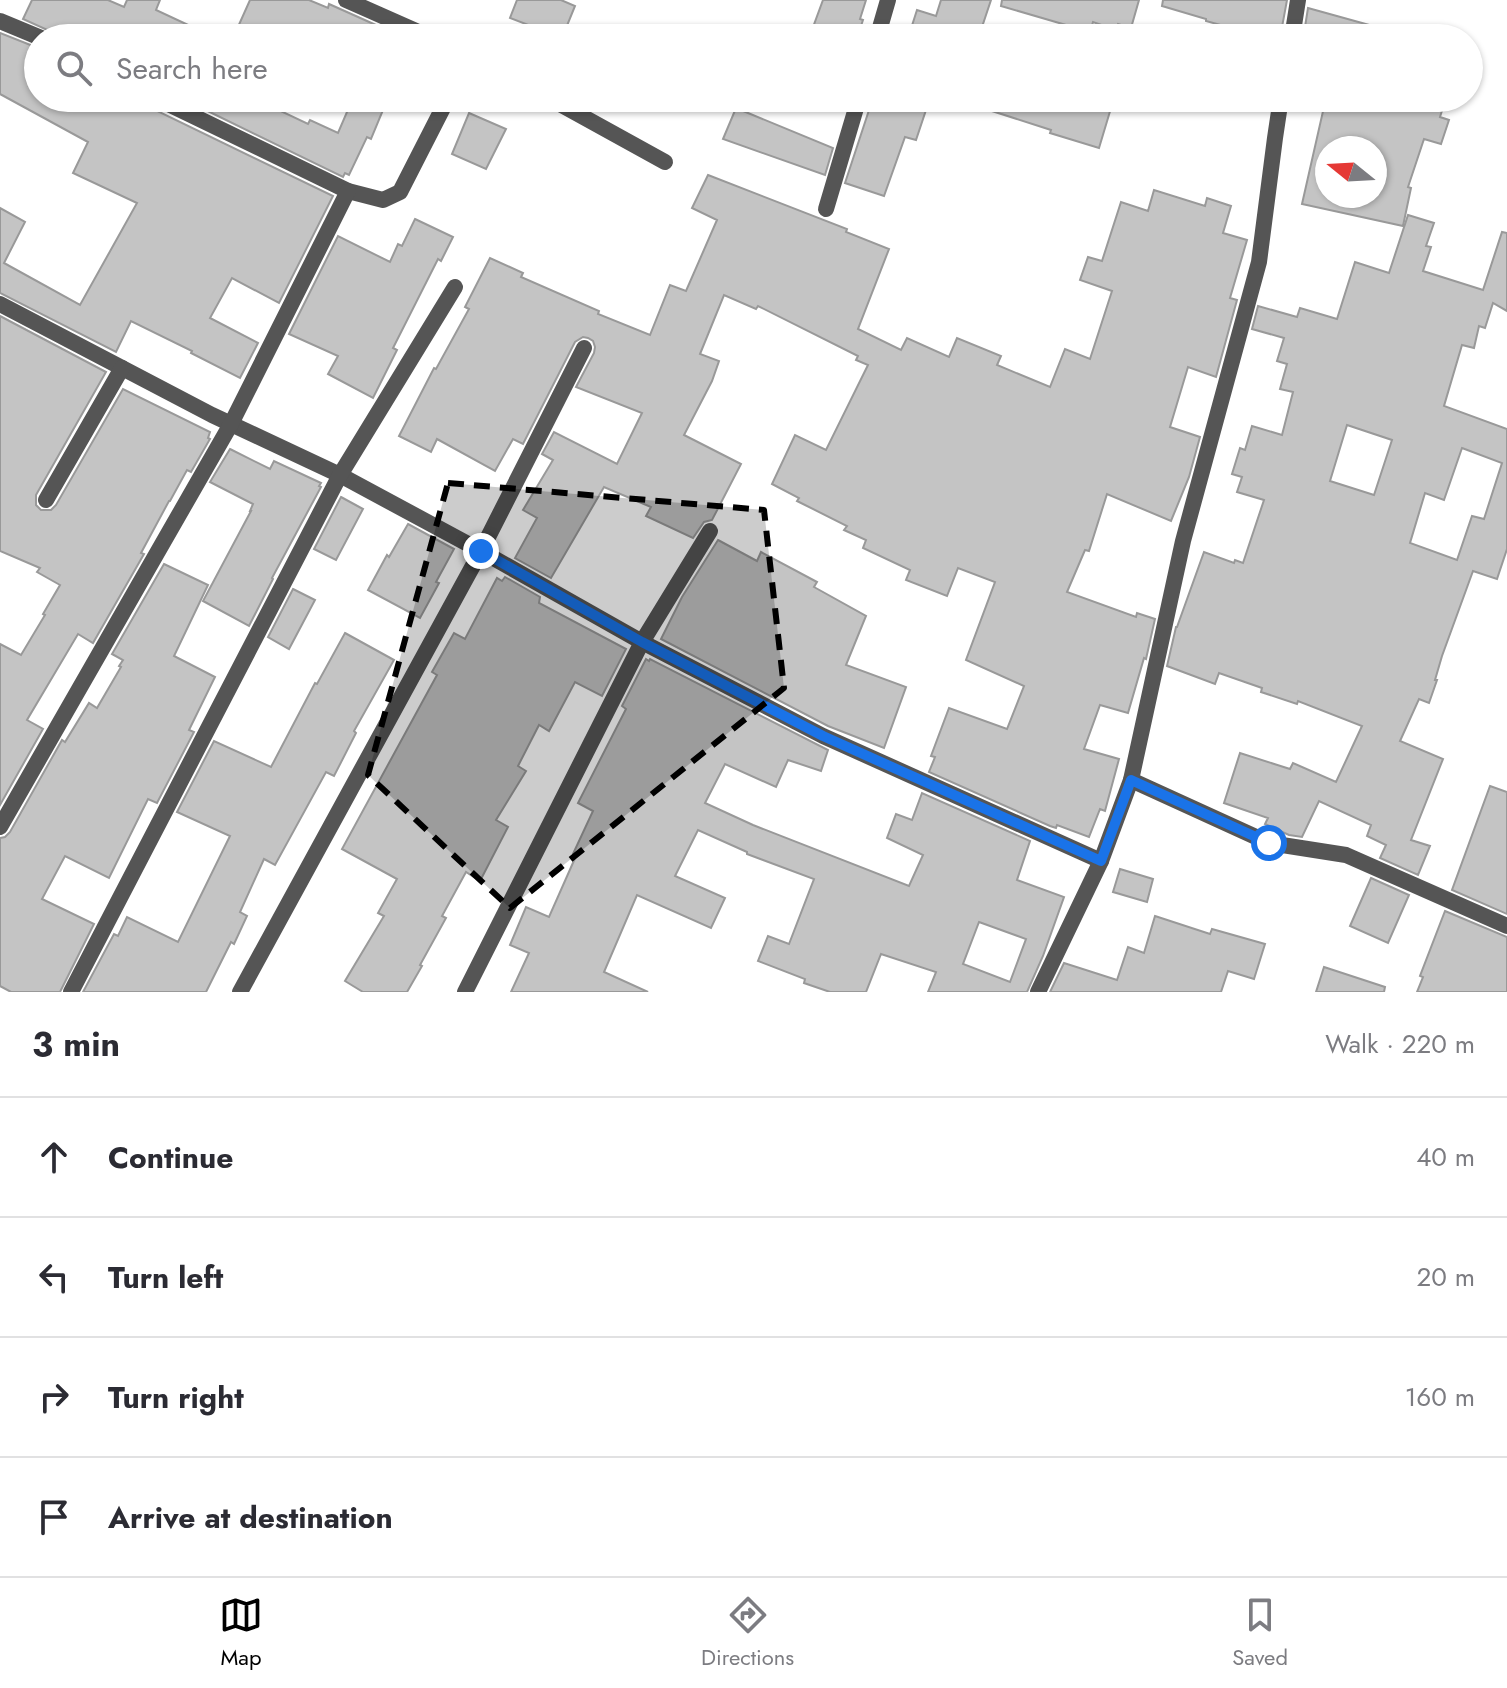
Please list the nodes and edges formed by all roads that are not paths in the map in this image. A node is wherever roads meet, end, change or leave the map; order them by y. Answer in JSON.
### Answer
{"nodes":[{"id":1,"x":346,"y":0,"type":"edge"},
{"id":2,"x":888,"y":0,"type":"edge"},
{"id":3,"x":1298,"y":0,"type":"edge"},
{"id":4,"x":0,"y":21,"type":"edge"},
{"id":5,"x":400,"y":24,"type":"edge"},
{"id":6,"x":881,"y":24,"type":"edge"},
{"id":7,"x":1294,"y":24,"type":"edge"},
{"id":8,"x":24,"y":31,"type":"edge"},
{"id":9,"x":185,"y":112,"type":"edge"},
{"id":10,"x":441,"y":112,"type":"edge"},
{"id":11,"x":574,"y":112,"type":"edge"},
{"id":12,"x":855,"y":112,"type":"edge"},
{"id":13,"x":1279,"y":112,"type":"edge"},
{"id":14,"x":665,"y":162,"type":"dead end"},
{"id":15,"x":348,"y":191,"type":"junction"},
{"id":16,"x":826,"y":209,"type":"dead end"},
{"id":17,"x":455,"y":287,"type":"dead end"},
{"id":18,"x":0,"y":304,"type":"edge"},
{"id":19,"x":584,"y":348,"type":"dead end"},
{"id":20,"x":122,"y":368,"type":"junction"},
{"id":21,"x":231,"y":424,"type":"junction"},
{"id":22,"x":340,"y":475,"type":"junction"},
{"id":23,"x":46,"y":500,"type":"dead end"},
{"id":24,"x":710,"y":531,"type":"dead end"},
{"id":25,"x":481,"y":551,"type":"junction"},
{"id":26,"x":642,"y":642,"type":"junction"},
{"id":27,"x":1131,"y":780,"type":"junction"},
{"id":28,"x":0,"y":827,"type":"edge"},
{"id":29,"x":1101,"y":861,"type":"junction"},
{"id":30,"x":1507,"y":926,"type":"edge"},
{"id":31,"x":71,"y":992,"type":"edge"},
{"id":32,"x":240,"y":992,"type":"edge"},
{"id":33,"x":465,"y":992,"type":"edge"},
{"id":34,"x":1038,"y":992,"type":"edge"}],
"edges":[{"from":1,"to":5,"type":"street"},
{"from":2,"to":6,"type":"street"},
{"from":3,"to":7,"type":"street"},
{"from":4,"to":8,"type":"street"},
{"from":9,"to":15,"type":"street"},
{"from":10,"to":15,"type":"street"},
{"from":11,"to":14,"type":"street"},
{"from":12,"to":16,"type":"street"},
{"from":13,"to":27,"type":"street"},
{"from":15,"to":21,"type":"street"},
{"from":17,"to":22,"type":"street"},
{"from":18,"to":20,"type":"street"},
{"from":19,"to":25,"type":"street"},
{"from":20,"to":21,"type":"street"},
{"from":20,"to":23,"type":"street"},
{"from":21,"to":22,"type":"street"},
{"from":21,"to":28,"type":"street"},
{"from":22,"to":25,"type":"street"},
{"from":22,"to":31,"type":"street"},
{"from":24,"to":26,"type":"street"},
{"from":25,"to":26,"type":"street"},
{"from":25,"to":32,"type":"street"},
{"from":26,"to":29,"type":"street"},
{"from":26,"to":33,"type":"street"},
{"from":27,"to":29,"type":"street"},
{"from":27,"to":30,"type":"street"},
{"from":29,"to":34,"type":"street"}]}
